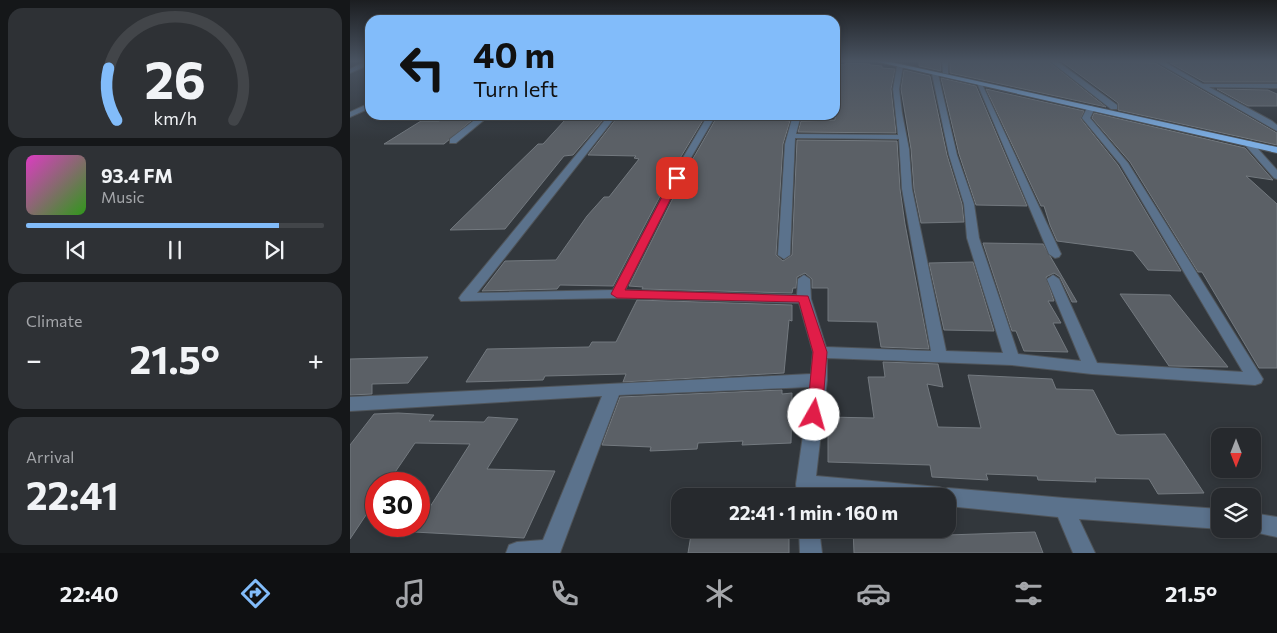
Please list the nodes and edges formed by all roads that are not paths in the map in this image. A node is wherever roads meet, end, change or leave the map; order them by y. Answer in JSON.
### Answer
{"nodes":[{"id":1,"x":896,"y":87,"type":"edge"},
{"id":2,"x":942,"y":87,"type":"edge"},
{"id":3,"x":980,"y":87,"type":"edge"},
{"id":4,"x":992,"y":87,"type":"edge"},
{"id":5,"x":1011,"y":87,"type":"edge"},
{"id":6,"x":1087,"y":87,"type":"edge"},
{"id":7,"x":1205,"y":87,"type":"edge"},
{"id":8,"x":1114,"y":107,"type":"junction"},
{"id":9,"x":365,"y":108,"type":"edge"},
{"id":10,"x":1091,"y":108,"type":"junction"},
{"id":11,"x":350,"y":115,"type":"edge"},
{"id":12,"x":480,"y":120,"type":"edge"},
{"id":13,"x":609,"y":120,"type":"edge"},
{"id":14,"x":709,"y":120,"type":"edge"},
{"id":15,"x":797,"y":120,"type":"edge"},
{"id":16,"x":1277,"y":129,"type":"edge"},
{"id":17,"x":792,"y":136,"type":"junction"},
{"id":18,"x":902,"y":137,"type":"junction"},
{"id":19,"x":453,"y":141,"type":"dead end"},
{"id":20,"x":1248,"y":143,"type":"junction"},
{"id":21,"x":1277,"y":143,"type":"edge"},
{"id":22,"x":1277,"y":150,"type":"edge"},
{"id":23,"x":1277,"y":176,"type":"edge"},
{"id":24,"x":1054,"y":254,"type":"dead end"},
{"id":25,"x":784,"y":255,"type":"dead end"},
{"id":26,"x":804,"y":279,"type":"dead end"},
{"id":27,"x":1053,"y":279,"type":"dead end"},
{"id":28,"x":617,"y":294,"type":"junction"},
{"id":29,"x":804,"y":299,"type":"junction"},
{"id":30,"x":820,"y":352,"type":"junction"},
{"id":31,"x":940,"y":356,"type":"junction"},
{"id":32,"x":1012,"y":359,"type":"junction"},
{"id":33,"x":1092,"y":368,"type":"junction"},
{"id":34,"x":819,"y":380,"type":"junction"},
{"id":35,"x":613,"y":389,"type":"junction"},
{"id":36,"x":350,"y":404,"type":"edge"},
{"id":37,"x":806,"y":488,"type":"edge"},
{"id":38,"x":956,"y":498,"type":"edge"},
{"id":39,"x":1064,"y":508,"type":"junction"},
{"id":40,"x":1211,"y":518,"type":"edge"},
{"id":41,"x":1261,"y":524,"type":"edge"},
{"id":42,"x":1277,"y":527,"type":"edge"},
{"id":43,"x":810,"y":538,"type":"edge"},
{"id":44,"x":550,"y":551,"type":"edge"},
{"id":45,"x":517,"y":553,"type":"edge"},
{"id":46,"x":811,"y":553,"type":"edge"},
{"id":47,"x":1084,"y":553,"type":"edge"}],
"edges":[{"from":1,"to":18,"type":"street"},
{"from":2,"to":32,"type":"street"},
{"from":3,"to":24,"type":"street"},
{"from":4,"to":10,"type":"main road"},
{"from":5,"to":8,"type":"main road"},
{"from":6,"to":8,"type":"street"},
{"from":7,"to":16,"type":"street"},
{"from":8,"to":21,"type":"main road"},
{"from":9,"to":11,"type":"street"},
{"from":10,"to":20,"type":"main road"},
{"from":10,"to":33,"type":"street"},
{"from":12,"to":19,"type":"street"},
{"from":13,"to":28,"type":"street"},
{"from":14,"to":28,"type":"street"},
{"from":15,"to":17,"type":"street"},
{"from":17,"to":18,"type":"street"},
{"from":17,"to":25,"type":"street"},
{"from":18,"to":31,"type":"street"},
{"from":20,"to":22,"type":"main road"},
{"from":20,"to":23,"type":"street"},
{"from":26,"to":29,"type":"street"},
{"from":27,"to":33,"type":"street"},
{"from":28,"to":29,"type":"street"},
{"from":29,"to":30,"type":"street"},
{"from":30,"to":31,"type":"street"},
{"from":30,"to":34,"type":"street"},
{"from":31,"to":32,"type":"street"},
{"from":32,"to":33,"type":"street"},
{"from":34,"to":35,"type":"street"},
{"from":34,"to":37,"type":"street"},
{"from":35,"to":36,"type":"street"},
{"from":35,"to":44,"type":"street"},
{"from":38,"to":39,"type":"street"},
{"from":39,"to":40,"type":"street"},
{"from":39,"to":47,"type":"street"},
{"from":41,"to":42,"type":"street"},
{"from":43,"to":46,"type":"street"},
{"from":44,"to":45,"type":"street"}]}
